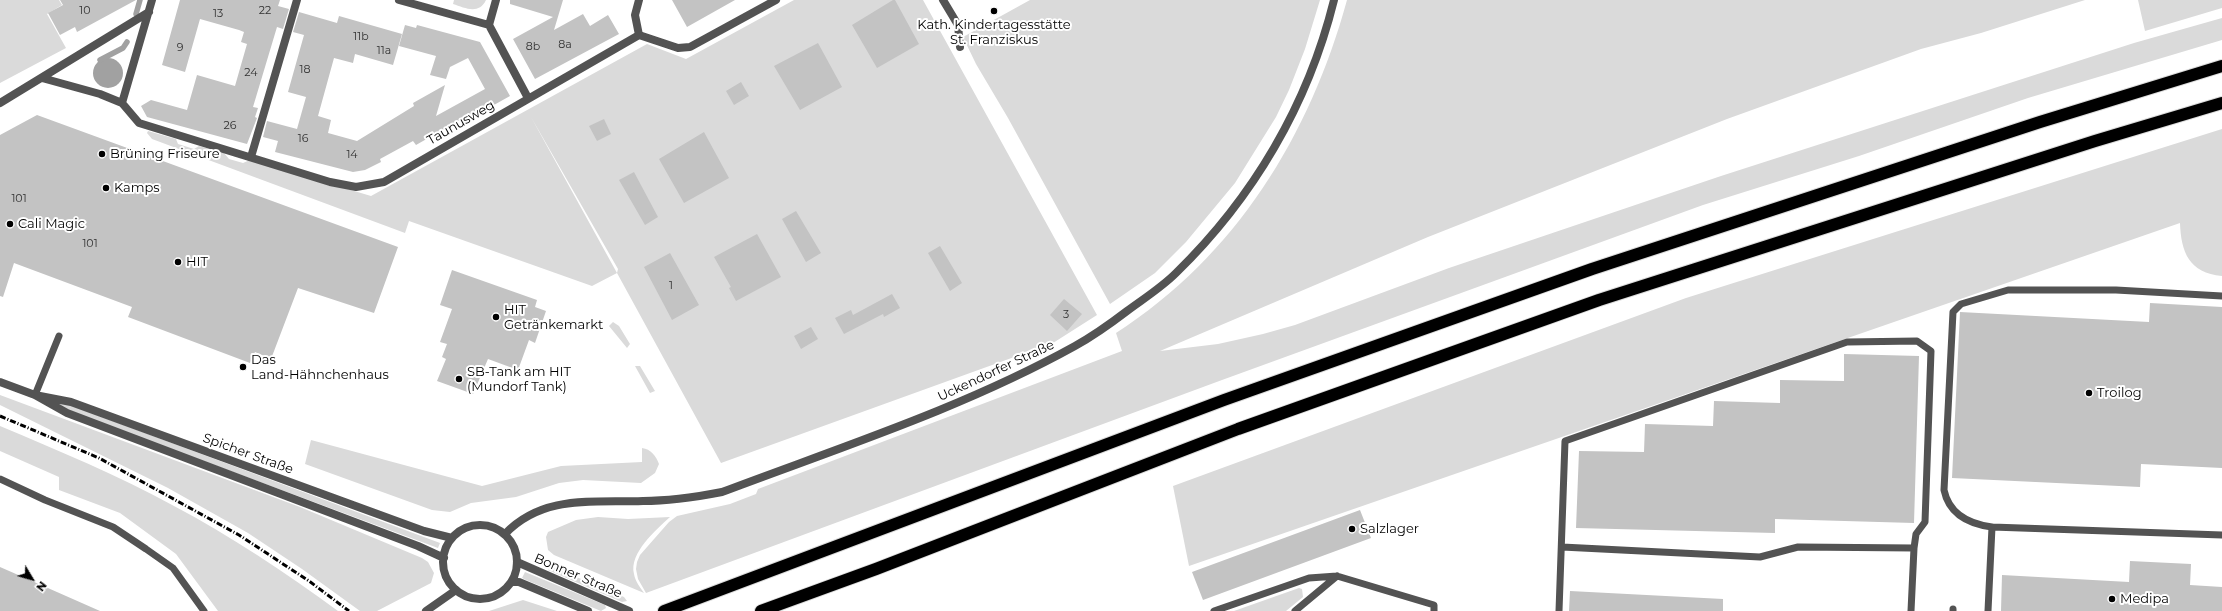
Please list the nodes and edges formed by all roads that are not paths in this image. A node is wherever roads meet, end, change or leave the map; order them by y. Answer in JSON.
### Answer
{"nodes":[{"id":1,"x":152,"y":0,"type":"edge"},
{"id":2,"x":297,"y":0,"type":"edge"},
{"id":3,"x":399,"y":0,"type":"edge"},
{"id":4,"x":496,"y":0,"type":"edge"},
{"id":5,"x":639,"y":0,"type":"edge"},
{"id":6,"x":776,"y":0,"type":"edge"},
{"id":7,"x":943,"y":0,"type":"edge"},
{"id":8,"x":1334,"y":0,"type":"edge"},
{"id":9,"x":148,"y":12,"type":"junction"},
{"id":10,"x":488,"y":25,"type":"junction"},
{"id":11,"x":639,"y":34,"type":"junction"},
{"id":12,"x":960,"y":47,"type":"dead end"},
{"id":13,"x":2222,"y":66,"type":"edge"},
{"id":14,"x":42,"y":78,"type":"junction"},
{"id":15,"x":528,"y":98,"type":"junction"},
{"id":16,"x":0,"y":103,"type":"edge"},
{"id":17,"x":122,"y":103,"type":"junction"},
{"id":18,"x":2222,"y":103,"type":"edge"},
{"id":19,"x":251,"y":157,"type":"junction"},
{"id":20,"x":2222,"y":296,"type":"edge"},
{"id":21,"x":59,"y":336,"type":"dead end"},
{"id":22,"x":0,"y":382,"type":"edge"},
{"id":23,"x":35,"y":395,"type":"junction"},
{"id":24,"x":0,"y":479,"type":"edge"},
{"id":25,"x":1992,"y":527,"type":"junction"},
{"id":26,"x":505,"y":534,"type":"junction"},
{"id":27,"x":2222,"y":535,"type":"edge"},
{"id":28,"x":452,"y":538,"type":"junction"},
{"id":29,"x":1562,"y":547,"type":"junction"},
{"id":30,"x":1914,"y":548,"type":"junction"},
{"id":31,"x":444,"y":558,"type":"junction"},
{"id":32,"x":517,"y":562,"type":"junction"},
{"id":33,"x":1337,"y":576,"type":"junction"},
{"id":34,"x":512,"y":582,"type":"junction"},
{"id":35,"x":456,"y":590,"type":"junction"},
{"id":36,"x":204,"y":611,"type":"edge"},
{"id":37,"x":426,"y":611,"type":"edge"},
{"id":38,"x":588,"y":611,"type":"edge"},
{"id":39,"x":629,"y":611,"type":"edge"},
{"id":40,"x":664,"y":611,"type":"edge"},
{"id":41,"x":761,"y":611,"type":"edge"},
{"id":42,"x":1214,"y":611,"type":"edge"},
{"id":43,"x":1295,"y":611,"type":"edge"},
{"id":44,"x":1434,"y":611,"type":"edge"},
{"id":45,"x":1559,"y":611,"type":"edge"},
{"id":46,"x":1911,"y":611,"type":"edge"},
{"id":47,"x":1988,"y":611,"type":"edge"}],
"edges":[{"from":1,"to":9,"type":"street"},
{"from":2,"to":19,"type":"street"},
{"from":3,"to":10,"type":"street"},
{"from":4,"to":10,"type":"street"},
{"from":5,"to":11,"type":"street"},
{"from":6,"to":11,"type":"street"},
{"from":7,"to":12,"type":"street"},
{"from":8,"to":26,"type":"street","name":"Uckendorfer Straße"},
{"from":9,"to":14,"type":"street"},
{"from":9,"to":17,"type":"street"},
{"from":10,"to":15,"type":"street"},
{"from":11,"to":15,"type":"street","name":"Taunusweg"},
{"from":13,"to":40,"type":"highway"},
{"from":14,"to":16,"type":"street"},
{"from":14,"to":17,"type":"street"},
{"from":15,"to":19,"type":"street","name":"Taunusweg"},
{"from":17,"to":19,"type":"street","name":"Taunusweg"},
{"from":18,"to":41,"type":"highway"},
{"from":20,"to":25,"type":"lane"},
{"from":21,"to":23,"type":"lane"},
{"from":22,"to":23,"type":"street","name":"Spicher Straße"},
{"from":23,"to":28,"type":"street","name":"Spicher Straße"},
{"from":23,"to":31,"type":"street","name":"Spicher Straße"},
{"from":24,"to":36,"type":"lane"},
{"from":25,"to":27,"type":"lane"},
{"from":25,"to":47,"type":"lane"},
{"from":26,"to":28,"type":"street"},
{"from":26,"to":32,"type":"street"},
{"from":28,"to":31,"type":"street"},
{"from":29,"to":30,"type":"lane"},
{"from":29,"to":30,"type":"lane"},
{"from":29,"to":45,"type":"lane"},
{"from":30,"to":46,"type":"lane"},
{"from":31,"to":35,"type":"street"},
{"from":32,"to":34,"type":"street"},
{"from":32,"to":39,"type":"street","name":"Bonner Straße"},
{"from":33,"to":42,"type":"lane"},
{"from":33,"to":43,"type":"lane"},
{"from":33,"to":44,"type":"lane"},
{"from":34,"to":35,"type":"street"},
{"from":34,"to":38,"type":"street"},
{"from":35,"to":37,"type":"street"}]}
